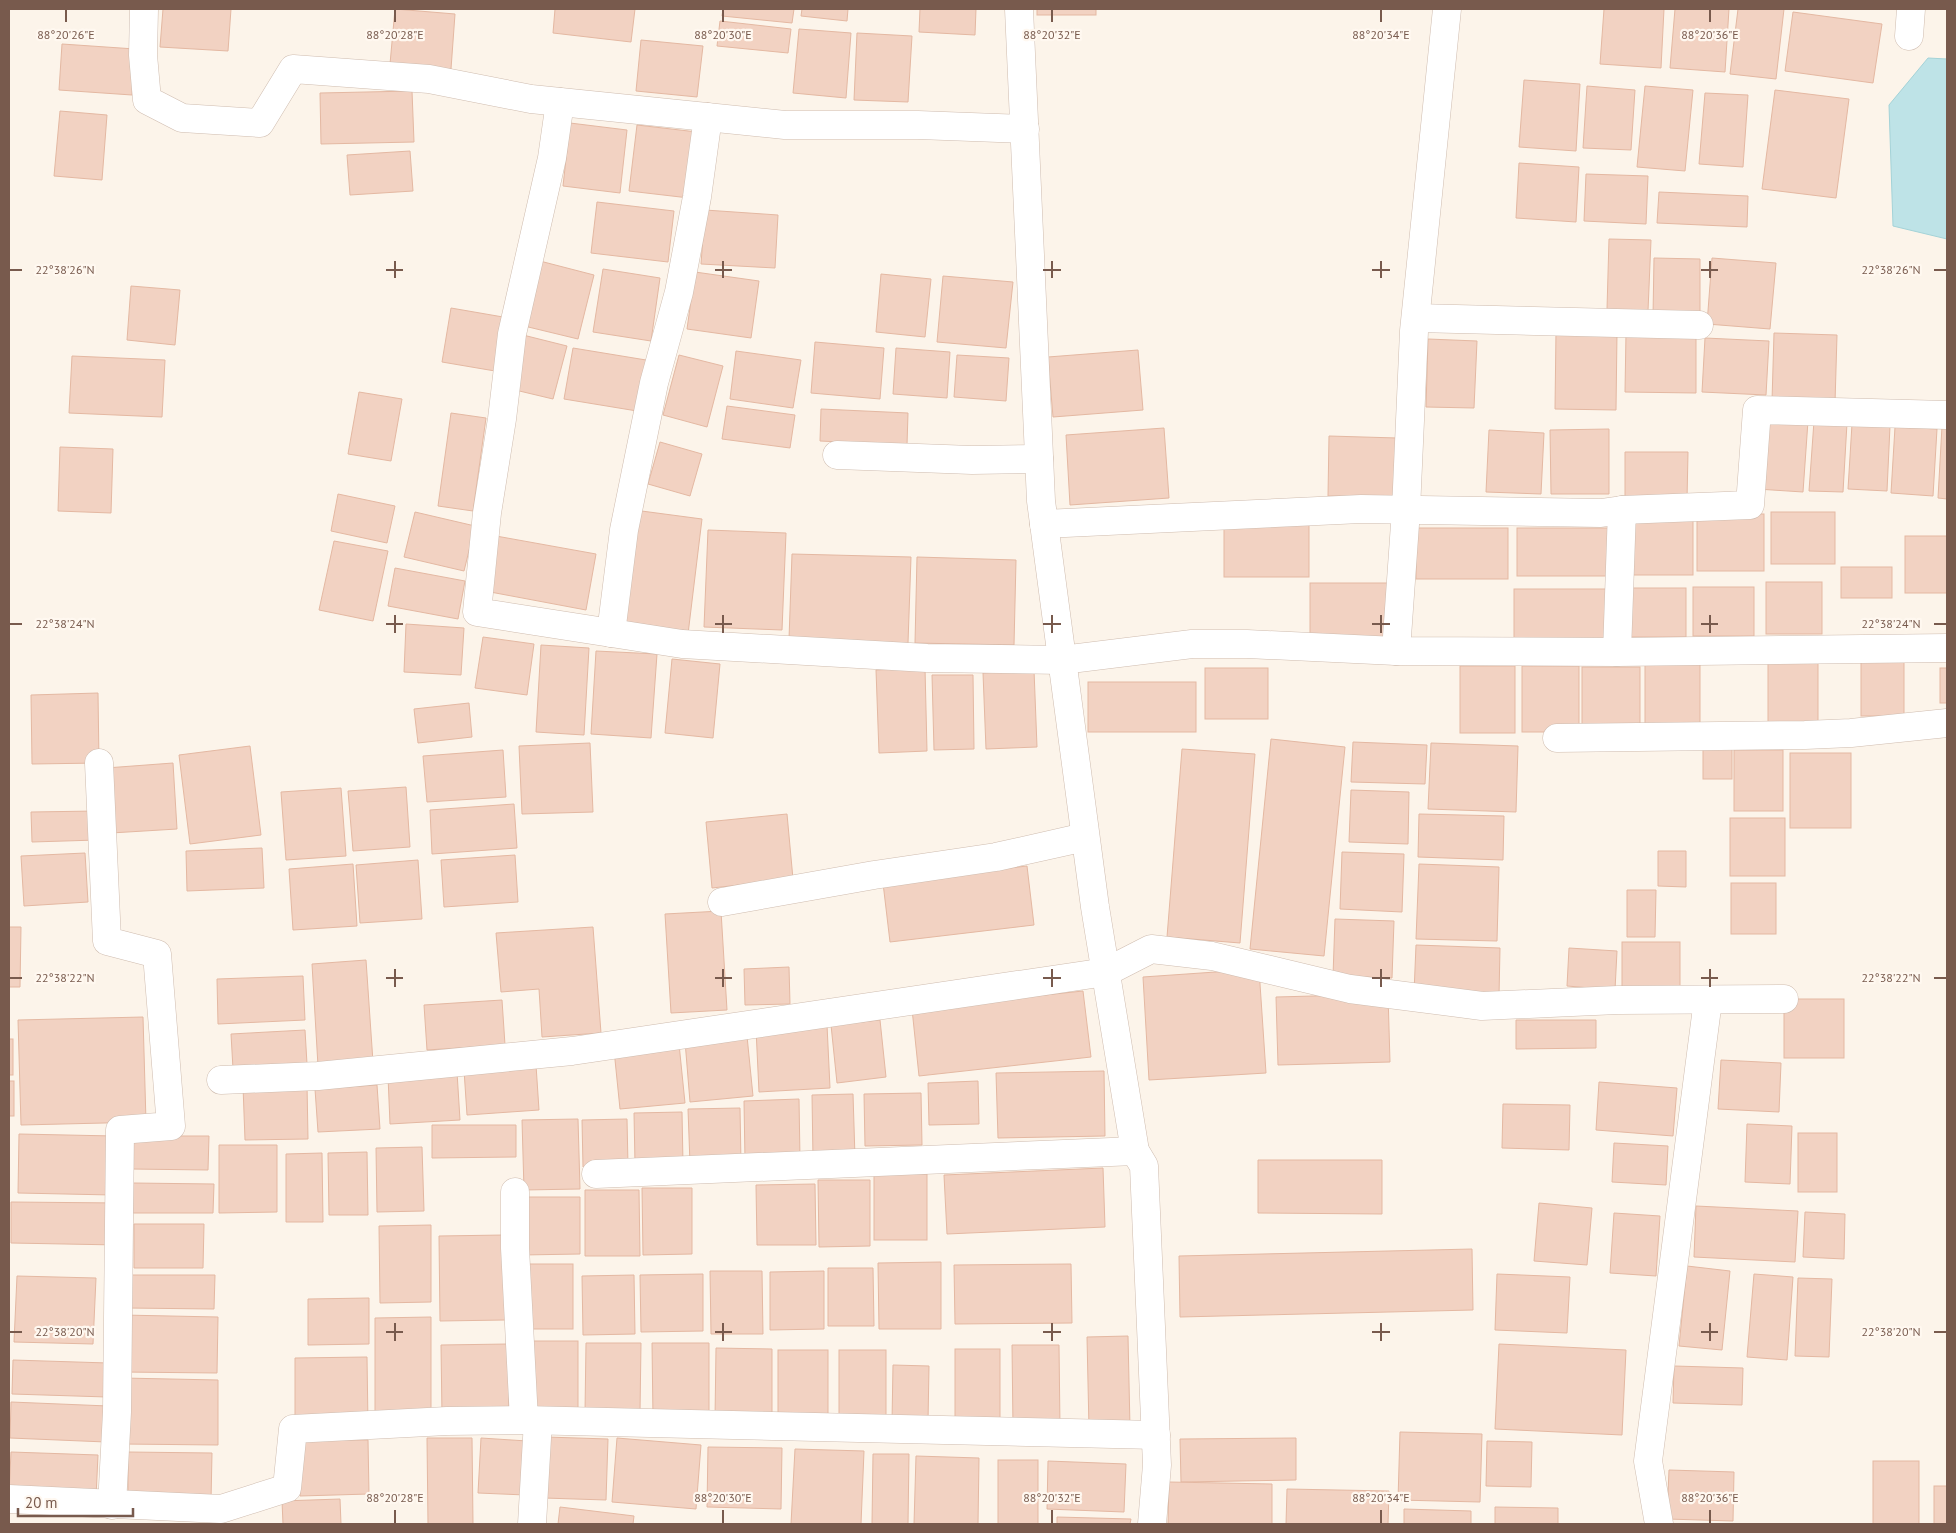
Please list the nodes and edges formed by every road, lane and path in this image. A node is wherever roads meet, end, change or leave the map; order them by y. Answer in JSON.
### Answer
{"nodes":[{"id":1,"x":144,"y":9,"type":"edge"},
{"id":2,"x":1019,"y":9,"type":"edge"},
{"id":3,"x":1447,"y":9,"type":"edge"},
{"id":4,"x":1911,"y":9,"type":"edge"},
{"id":5,"x":1909,"y":36,"type":"dead end"},
{"id":6,"x":560,"y":102,"type":"junction"},
{"id":7,"x":708,"y":117,"type":"junction"},
{"id":8,"x":1025,"y":129,"type":"junction"},
{"id":9,"x":1416,"y":318,"type":"junction"},
{"id":10,"x":1699,"y":326,"type":"dead end"},
{"id":11,"x":1947,"y":415,"type":"edge"},
{"id":12,"x":837,"y":455,"type":"dead end"},
{"id":13,"x":1039,"y":459,"type":"junction"},
{"id":14,"x":1406,"y":510,"type":"junction"},
{"id":15,"x":1622,"y":510,"type":"junction"},
{"id":16,"x":1044,"y":524,"type":"junction"},
{"id":17,"x":611,"y":633,"type":"junction"},
{"id":18,"x":1947,"y":648,"type":"edge"},
{"id":19,"x":1396,"y":650,"type":"junction"},
{"id":20,"x":1617,"y":652,"type":"junction"},
{"id":21,"x":1062,"y":660,"type":"junction"},
{"id":22,"x":1947,"y":723,"type":"edge"},
{"id":23,"x":1557,"y":738,"type":"dead end"},
{"id":24,"x":99,"y":763,"type":"dead end"},
{"id":25,"x":1085,"y":837,"type":"junction"},
{"id":26,"x":722,"y":902,"type":"dead end"},
{"id":27,"x":1106,"y":972,"type":"junction"},
{"id":28,"x":1784,"y":999,"type":"dead end"},
{"id":29,"x":1708,"y":1000,"type":"junction"},
{"id":30,"x":221,"y":1080,"type":"dead end"},
{"id":31,"x":1135,"y":1151,"type":"junction"},
{"id":32,"x":596,"y":1174,"type":"dead end"},
{"id":33,"x":515,"y":1192,"type":"dead end"},
{"id":34,"x":531,"y":1420,"type":"junction"},
{"id":35,"x":1156,"y":1435,"type":"junction"},
{"id":36,"x":9,"y":1500,"type":"edge"},
{"id":37,"x":112,"y":1505,"type":"junction"},
{"id":38,"x":189,"y":1516,"type":"edge"},
{"id":39,"x":532,"y":1524,"type":"edge"},
{"id":40,"x":1152,"y":1524,"type":"edge"},
{"id":41,"x":1659,"y":1524,"type":"edge"}],
"edges":[{"from":1,"to":6,"type":"street"},
{"from":2,"to":8,"type":"street"},
{"from":3,"to":9,"type":"street"},
{"from":4,"to":5,"type":"street"},
{"from":6,"to":7,"type":"street"},
{"from":6,"to":17,"type":"street"},
{"from":7,"to":8,"type":"street"},
{"from":7,"to":17,"type":"street"},
{"from":8,"to":13,"type":"street"},
{"from":9,"to":10,"type":"street"},
{"from":9,"to":14,"type":"street"},
{"from":11,"to":15,"type":"street"},
{"from":12,"to":13,"type":"street"},
{"from":13,"to":16,"type":"street"},
{"from":14,"to":15,"type":"street"},
{"from":14,"to":16,"type":"street"},
{"from":14,"to":19,"type":"street"},
{"from":15,"to":20,"type":"street"},
{"from":16,"to":21,"type":"street"},
{"from":17,"to":21,"type":"street"},
{"from":18,"to":20,"type":"street"},
{"from":19,"to":20,"type":"street"},
{"from":19,"to":21,"type":"street"},
{"from":21,"to":25,"type":"street"},
{"from":22,"to":23,"type":"street"},
{"from":24,"to":37,"type":"street"},
{"from":25,"to":26,"type":"street"},
{"from":25,"to":27,"type":"street"},
{"from":27,"to":29,"type":"street"},
{"from":27,"to":30,"type":"street"},
{"from":27,"to":31,"type":"street"},
{"from":28,"to":29,"type":"street"},
{"from":29,"to":41,"type":"street"},
{"from":31,"to":32,"type":"street"},
{"from":31,"to":35,"type":"street"},
{"from":33,"to":34,"type":"street"},
{"from":34,"to":35,"type":"street"},
{"from":34,"to":38,"type":"street"},
{"from":34,"to":39,"type":"street"},
{"from":35,"to":40,"type":"street"},
{"from":36,"to":37,"type":"street"},
{"from":37,"to":38,"type":"street"}]}
